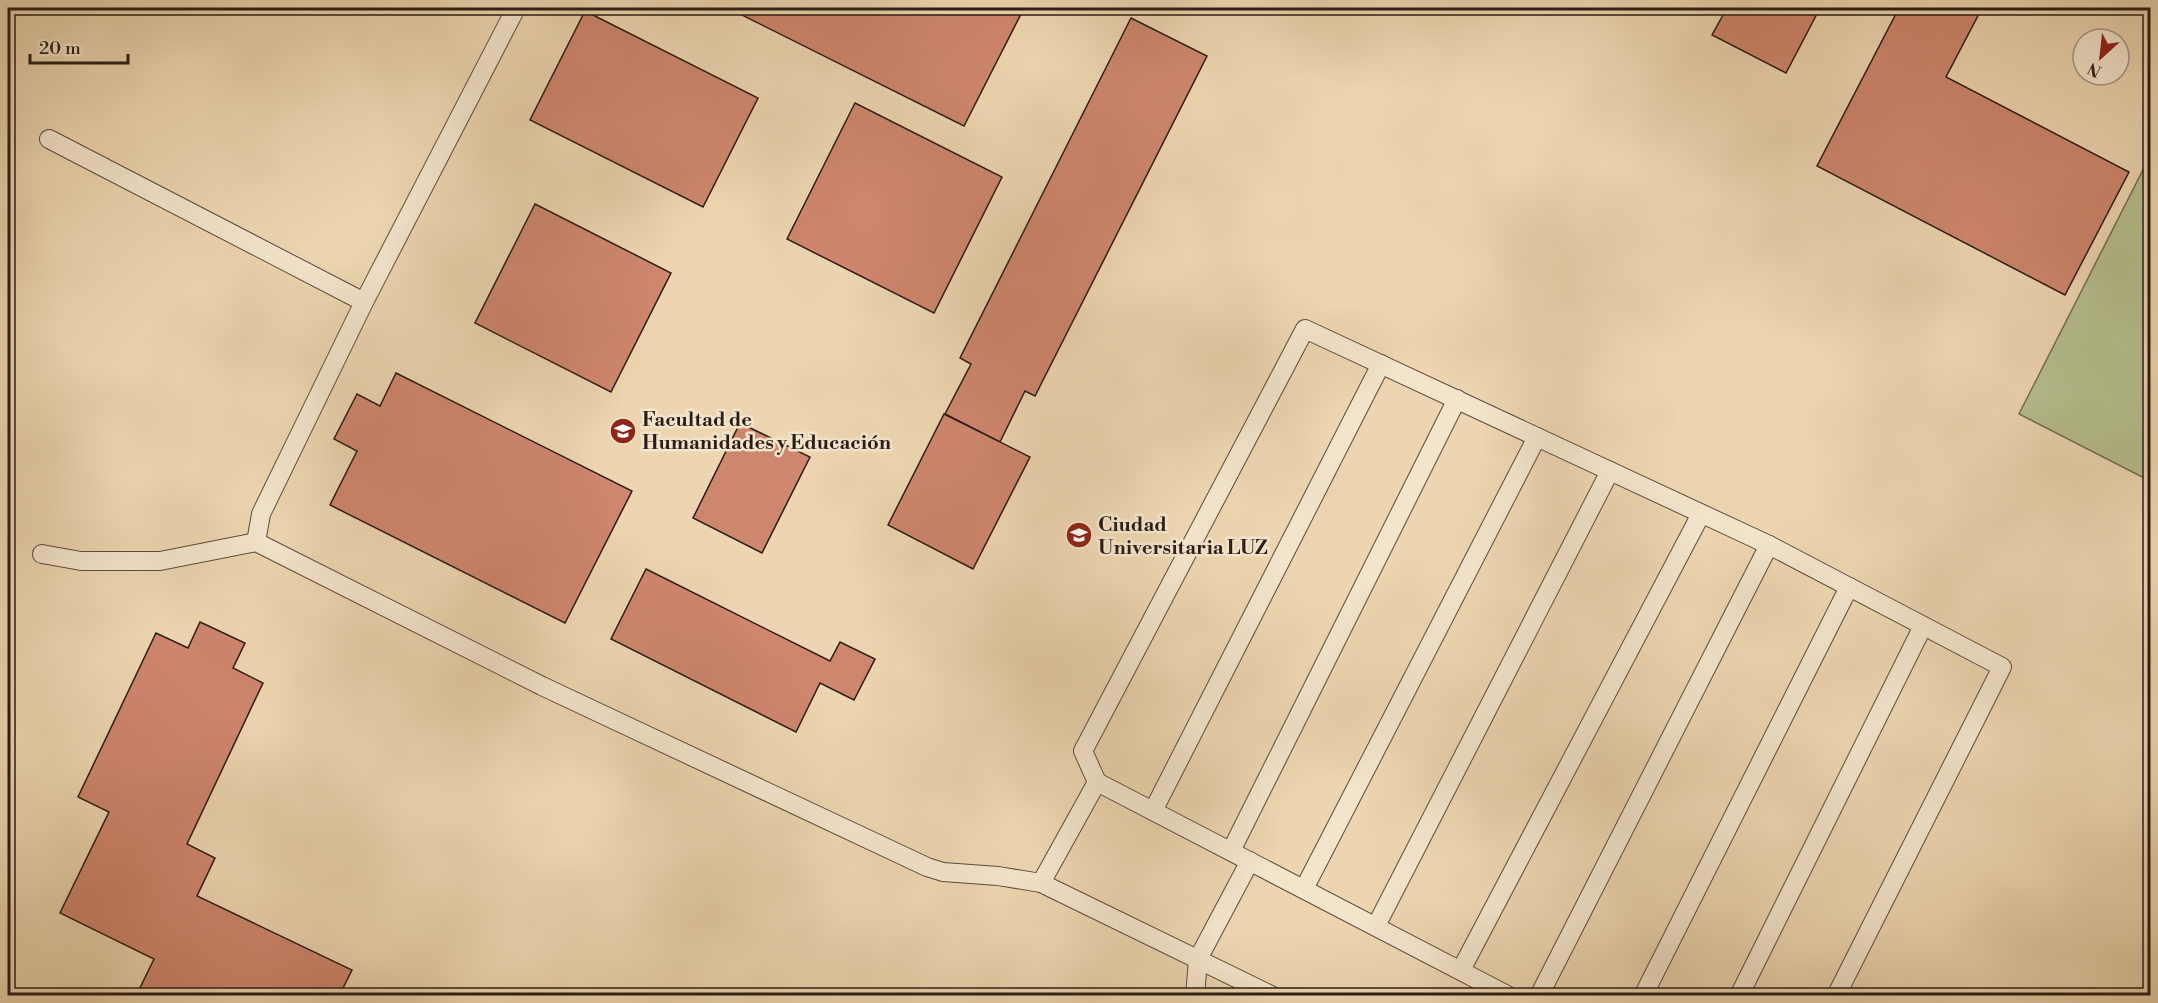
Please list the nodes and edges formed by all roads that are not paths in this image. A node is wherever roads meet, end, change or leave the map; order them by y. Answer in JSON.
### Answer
{"nodes":[{"id":1,"x":516,"y":8,"type":"edge"},
{"id":2,"x":49,"y":139,"type":"dead end"},
{"id":3,"x":364,"y":302,"type":"junction"},
{"id":4,"x":1381,"y":364,"type":"junction"},
{"id":5,"x":1457,"y":399,"type":"junction"},
{"id":6,"x":1537,"y":437,"type":"junction"},
{"id":7,"x":1610,"y":471,"type":"junction"},
{"id":8,"x":1701,"y":514,"type":"junction"},
{"id":9,"x":256,"y":542,"type":"junction"},
{"id":10,"x":1769,"y":545,"type":"junction"},
{"id":11,"x":42,"y":554,"type":"dead end"},
{"id":12,"x":1849,"y":587,"type":"junction"},
{"id":13,"x":1923,"y":626,"type":"junction"},
{"id":14,"x":1097,"y":782,"type":"junction"},
{"id":15,"x":1154,"y":811,"type":"junction"},
{"id":16,"x":1231,"y":851,"type":"junction"},
{"id":17,"x":1250,"y":861,"type":"junction"},
{"id":18,"x":1041,"y":882,"type":"junction"},
{"id":19,"x":1304,"y":889,"type":"junction"},
{"id":20,"x":1376,"y":926,"type":"junction"},
{"id":21,"x":1198,"y":959,"type":"junction"},
{"id":22,"x":1461,"y":970,"type":"junction"},
{"id":23,"x":1195,"y":996,"type":"edge"},
{"id":24,"x":1273,"y":996,"type":"edge"},
{"id":25,"x":1509,"y":996,"type":"edge"},
{"id":26,"x":1539,"y":996,"type":"edge"},
{"id":27,"x":1643,"y":996,"type":"edge"},
{"id":28,"x":1739,"y":996,"type":"edge"},
{"id":29,"x":1836,"y":996,"type":"edge"}],
"edges":[{"from":1,"to":3,"type":"lane"},
{"from":2,"to":3,"type":"lane"},
{"from":3,"to":9,"type":"lane"},
{"from":4,"to":5,"type":"lane"},
{"from":4,"to":14,"type":"lane"},
{"from":4,"to":15,"type":"lane"},
{"from":5,"to":6,"type":"lane"},
{"from":5,"to":16,"type":"lane"},
{"from":6,"to":7,"type":"lane"},
{"from":6,"to":19,"type":"lane"},
{"from":7,"to":8,"type":"lane"},
{"from":7,"to":20,"type":"lane"},
{"from":8,"to":10,"type":"lane"},
{"from":8,"to":22,"type":"lane"},
{"from":9,"to":11,"type":"lane"},
{"from":9,"to":18,"type":"lane"},
{"from":10,"to":12,"type":"lane"},
{"from":10,"to":26,"type":"lane"},
{"from":12,"to":13,"type":"lane"},
{"from":12,"to":27,"type":"lane"},
{"from":13,"to":28,"type":"lane"},
{"from":13,"to":29,"type":"lane"},
{"from":14,"to":15,"type":"lane"},
{"from":14,"to":18,"type":"lane"},
{"from":15,"to":16,"type":"lane"},
{"from":16,"to":17,"type":"lane"},
{"from":17,"to":19,"type":"lane"},
{"from":17,"to":21,"type":"lane"},
{"from":18,"to":21,"type":"lane"},
{"from":19,"to":20,"type":"lane"},
{"from":20,"to":22,"type":"lane"},
{"from":21,"to":23,"type":"lane"},
{"from":21,"to":24,"type":"lane"},
{"from":22,"to":25,"type":"lane"}]}
